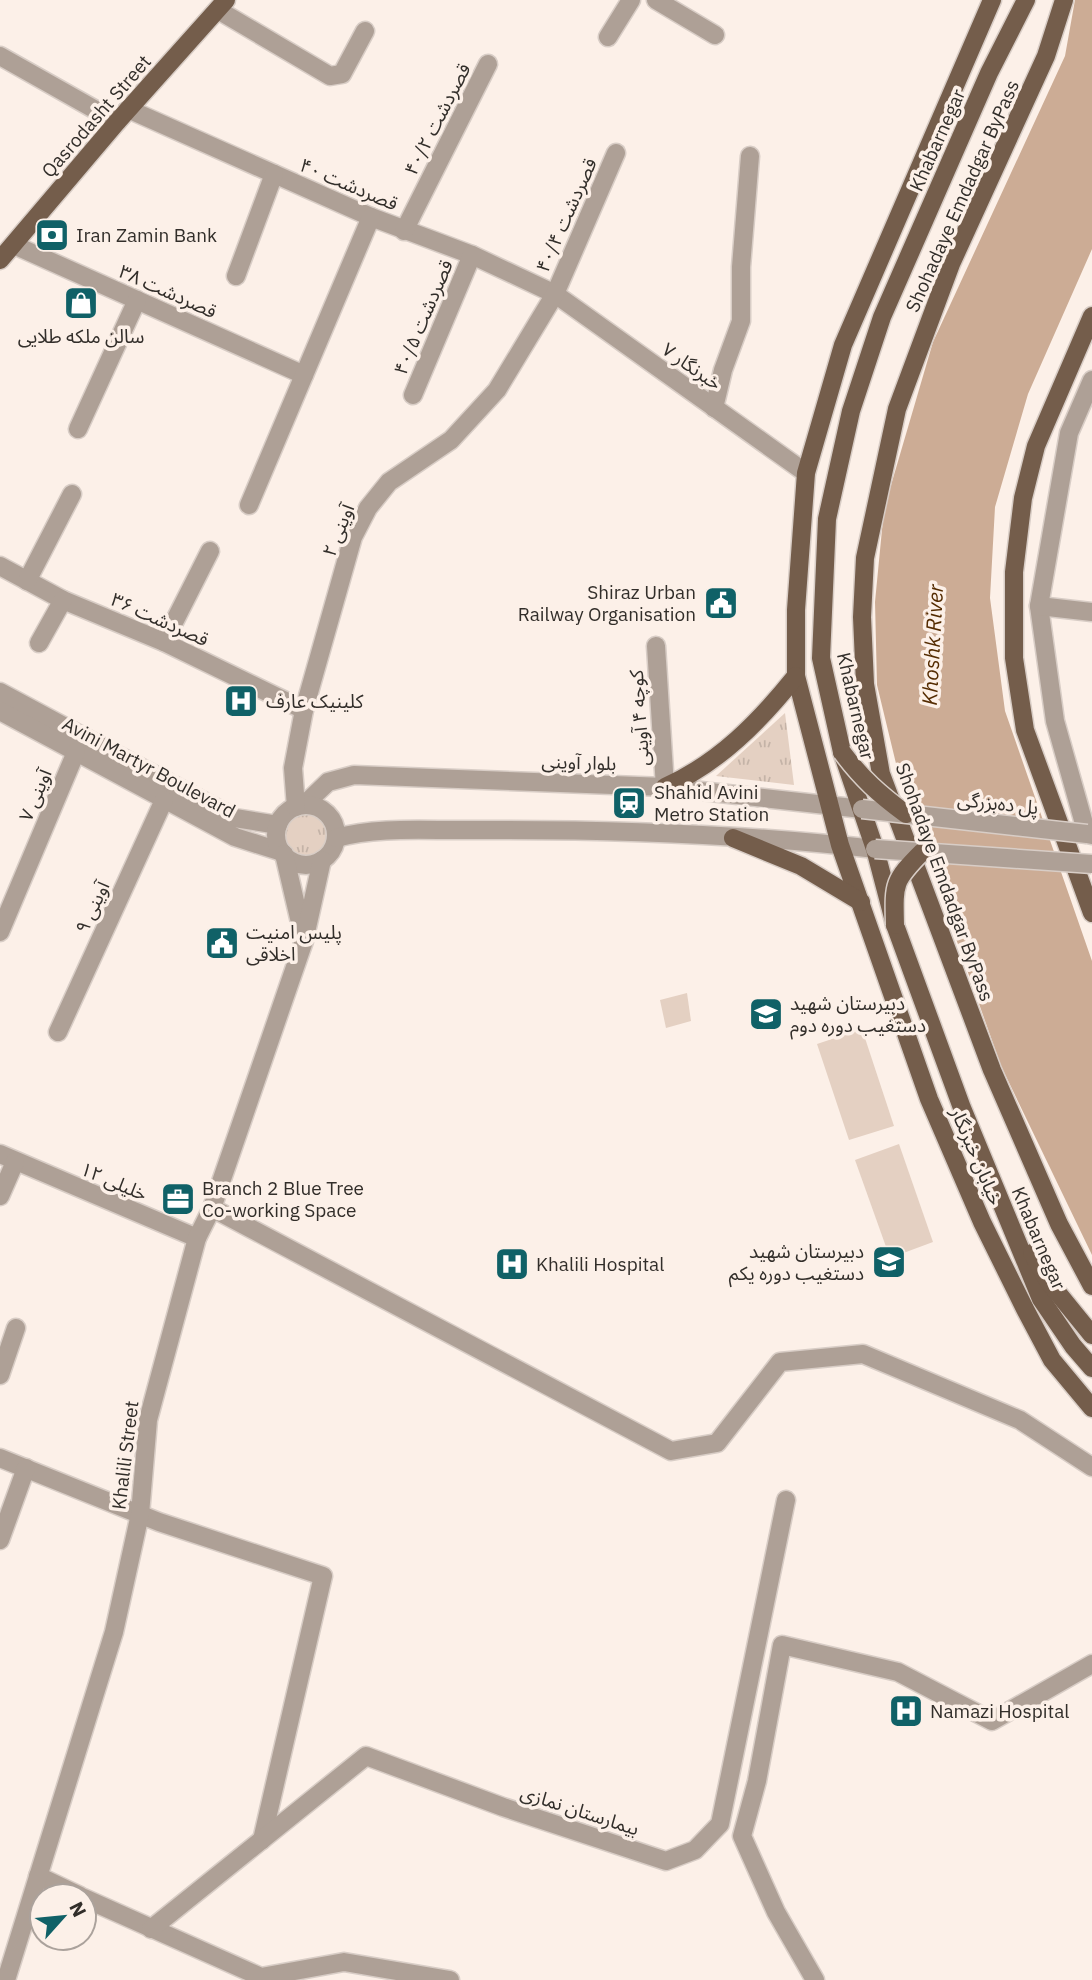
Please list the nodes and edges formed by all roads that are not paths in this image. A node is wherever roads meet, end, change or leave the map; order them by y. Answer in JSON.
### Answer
{"nodes":[{"id":1,"x":631,"y":0,"type":"edge"},
{"id":2,"x":656,"y":0,"type":"edge"},
{"id":3,"x":992,"y":0,"type":"edge"},
{"id":4,"x":1026,"y":0,"type":"edge"},
{"id":5,"x":1064,"y":0,"type":"edge"},
{"id":6,"x":222,"y":5,"type":"edge"},
{"id":7,"x":365,"y":31,"type":"dead end"},
{"id":8,"x":715,"y":35,"type":"dead end"},
{"id":9,"x":608,"y":37,"type":"dead end"},
{"id":10,"x":0,"y":56,"type":"edge"},
{"id":11,"x":488,"y":64,"type":"dead end"},
{"id":12,"x":122,"y":116,"type":"junction"},
{"id":13,"x":616,"y":153,"type":"dead end"},
{"id":14,"x":750,"y":156,"type":"dead end"},
{"id":15,"x":274,"y":174,"type":"junction"},
{"id":16,"x":371,"y":217,"type":"junction"},
{"id":17,"x":404,"y":231,"type":"junction"},
{"id":18,"x":14,"y":245,"type":"junction"},
{"id":19,"x":472,"y":255,"type":"junction"},
{"id":20,"x":0,"y":260,"type":"edge"},
{"id":21,"x":236,"y":276,"type":"dead end"},
{"id":22,"x":555,"y":294,"type":"junction"},
{"id":23,"x":137,"y":300,"type":"junction"},
{"id":24,"x":1092,"y":316,"type":"edge"},
{"id":25,"x":304,"y":375,"type":"junction"},
{"id":26,"x":1092,"y":380,"type":"edge"},
{"id":27,"x":413,"y":395,"type":"dead end"},
{"id":28,"x":714,"y":408,"type":"junction"},
{"id":29,"x":78,"y":429,"type":"dead end"},
{"id":30,"x":806,"y":473,"type":"junction"},
{"id":31,"x":72,"y":494,"type":"dead end"},
{"id":32,"x":249,"y":506,"type":"dead end"},
{"id":33,"x":211,"y":551,"type":"dead end"},
{"id":34,"x":0,"y":566,"type":"edge"},
{"id":35,"x":27,"y":582,"type":"junction"},
{"id":36,"x":63,"y":600,"type":"junction"},
{"id":37,"x":1039,"y":606,"type":"junction"},
{"id":38,"x":1092,"y":612,"type":"edge"},
{"id":39,"x":164,"y":642,"type":"junction"},
{"id":40,"x":39,"y":643,"type":"dead end"},
{"id":41,"x":656,"y":646,"type":"dead end"},
{"id":42,"x":796,"y":676,"type":"junction"},
{"id":43,"x":0,"y":692,"type":"edge"},
{"id":44,"x":304,"y":710,"type":"junction"},
{"id":45,"x":0,"y":712,"type":"edge"},
{"id":46,"x":76,"y":752,"type":"junction"},
{"id":47,"x":842,"y":752,"type":"junction"},
{"id":48,"x":293,"y":768,"type":"junction"},
{"id":49,"x":328,"y":782,"type":"junction"},
{"id":50,"x":665,"y":787,"type":"junction"},
{"id":51,"x":164,"y":800,"type":"junction"},
{"id":52,"x":828,"y":805,"type":"junction"},
{"id":53,"x":300,"y":806,"type":"junction"},
{"id":54,"x":862,"y":809,"type":"junction"},
{"id":55,"x":906,"y":814,"type":"junction"},
{"id":56,"x":278,"y":825,"type":"junction"},
{"id":57,"x":1090,"y":834,"type":"edge"},
{"id":58,"x":336,"y":838,"type":"junction"},
{"id":59,"x":733,"y":838,"type":"junction"},
{"id":60,"x":840,"y":845,"type":"junction"},
{"id":61,"x":875,"y":849,"type":"junction"},
{"id":62,"x":922,"y":852,"type":"junction"},
{"id":63,"x":283,"y":853,"type":"junction"},
{"id":64,"x":322,"y":859,"type":"junction"},
{"id":65,"x":1092,"y":864,"type":"edge"},
{"id":66,"x":861,"y":902,"type":"junction"},
{"id":67,"x":1092,"y":913,"type":"edge"},
{"id":68,"x":895,"y":925,"type":"junction"},
{"id":69,"x":0,"y":932,"type":"edge"},
{"id":70,"x":304,"y":942,"type":"junction"},
{"id":71,"x":58,"y":1032,"type":"dead end"},
{"id":72,"x":7,"y":1158,"type":"edge"},
{"id":73,"x":0,"y":1196,"type":"edge"},
{"id":74,"x":1002,"y":1203,"type":"junction"},
{"id":75,"x":212,"y":1208,"type":"junction"},
{"id":76,"x":197,"y":1238,"type":"junction"},
{"id":77,"x":1092,"y":1286,"type":"edge"},
{"id":78,"x":16,"y":1328,"type":"dead end"},
{"id":79,"x":1092,"y":1335,"type":"edge"},
{"id":80,"x":1092,"y":1368,"type":"edge"},
{"id":81,"x":0,"y":1375,"type":"edge"},
{"id":82,"x":1092,"y":1408,"type":"edge"},
{"id":83,"x":0,"y":1458,"type":"edge"},
{"id":84,"x":1092,"y":1467,"type":"edge"},
{"id":85,"x":26,"y":1468,"type":"junction"},
{"id":86,"x":786,"y":1500,"type":"dead end"},
{"id":87,"x":140,"y":1514,"type":"junction"},
{"id":88,"x":0,"y":1540,"type":"edge"},
{"id":89,"x":1092,"y":1664,"type":"edge"},
{"id":90,"x":262,"y":1840,"type":"junction"},
{"id":91,"x":38,"y":1876,"type":"junction"},
{"id":92,"x":51,"y":1882,"type":"edge"},
{"id":93,"x":98,"y":1904,"type":"edge"},
{"id":94,"x":151,"y":1929,"type":"junction"},
{"id":95,"x":5,"y":1975,"type":"edge"},
{"id":96,"x":450,"y":1980,"type":"edge"},
{"id":97,"x":815,"y":1980,"type":"edge"}],
"edges":[{"from":1,"to":9,"type":"street"},
{"from":2,"to":8,"type":"street"},
{"from":3,"to":30,"type":"main road","name":"Khabarnegar"},
{"from":4,"to":47,"type":"main road","name":"Khabarnegar"},
{"from":5,"to":77,"type":"main road","name":"Shohadaye Emdadgar ByPass"},
{"from":6,"to":7,"type":"street"},
{"from":6,"to":12,"type":"main road","name":"Qasrodasht Street"},
{"from":10,"to":12,"type":"street","name":"۴۰ قصردشت"},
{"from":11,"to":17,"type":"street","name":"۴۰/۲ قصردشت"},
{"from":12,"to":15,"type":"street","name":"۴۰ قصردشت"},
{"from":12,"to":18,"type":"main road","name":"Qasrodasht Street"},
{"from":13,"to":22,"type":"street","name":"۴۰/۴ قصردشت"},
{"from":14,"to":28,"type":"street"},
{"from":15,"to":16,"type":"street","name":"۴۰ قصردشت"},
{"from":15,"to":21,"type":"street"},
{"from":16,"to":17,"type":"street","name":"۴۰ قصردشت"},
{"from":16,"to":25,"type":"street"},
{"from":17,"to":19,"type":"street","name":"۴۰ قصردشت"},
{"from":18,"to":20,"type":"main road","name":"Qasrodasht Street"},
{"from":18,"to":23,"type":"street","name":"۳۸ قصردشت"},
{"from":19,"to":22,"type":"street","name":"۴۰ قصردشت"},
{"from":19,"to":27,"type":"street","name":"۴۰/۵ قصردشت"},
{"from":22,"to":28,"type":"street","name":"۷ خبرنگار"},
{"from":22,"to":44,"type":"street","name":"۲ آوینی"},
{"from":23,"to":25,"type":"street","name":"۳۸ قصردشت"},
{"from":23,"to":29,"type":"street"},
{"from":24,"to":67,"type":"main road"},
{"from":25,"to":32,"type":"street"},
{"from":26,"to":37,"type":"street"},
{"from":28,"to":30,"type":"street","name":"۷ خبرنگار"},
{"from":30,"to":42,"type":"main road","name":"Khabarnegar"},
{"from":31,"to":35,"type":"street"},
{"from":33,"to":39,"type":"street"},
{"from":34,"to":35,"type":"street","name":"۳۶ قصردشت"},
{"from":35,"to":36,"type":"street","name":"۳۶ قصردشت"},
{"from":36,"to":39,"type":"street","name":"۳۶ قصردشت"},
{"from":36,"to":40,"type":"street"},
{"from":37,"to":38,"type":"street"},
{"from":37,"to":57,"type":"street"},
{"from":39,"to":44,"type":"street","name":"۳۶ قصردشت"},
{"from":41,"to":50,"type":"street","name":"کوچه ۴ آوینی"},
{"from":42,"to":50,"type":"main road"},
{"from":42,"to":52,"type":"main road","name":"Khabarnegar"},
{"from":43,"to":56,"type":"street","name":"Avini Martyr Boulevard"},
{"from":44,"to":48,"type":"street","name":"۲ آوینی"},
{"from":45,"to":46,"type":"street","name":"Avini Martyr Boulevard"},
{"from":46,"to":51,"type":"street","name":"Avini Martyr Boulevard"},
{"from":46,"to":69,"type":"street","name":"۷ آوینی"},
{"from":47,"to":54,"type":"main road","name":"Khabarnegar"},
{"from":47,"to":55,"type":"main road","bridge":true},
{"from":48,"to":49,"type":"street"},
{"from":48,"to":53,"type":"street","name":"۲ آوینی"},
{"from":49,"to":50,"type":"street","name":"بلوار آوینی"},
{"from":49,"to":53,"type":"street"},
{"from":50,"to":52,"type":"street","name":"بلوار آوینی"},
{"from":51,"to":63,"type":"street","name":"Avini Martyr Boulevard"},
{"from":51,"to":71,"type":"street","name":"۹ آوینی"},
{"from":52,"to":54,"type":"street","name":"بلوار آوینی"},
{"from":52,"to":60,"type":"main road","name":"Khabarnegar"},
{"from":53,"to":56,"type":"street"},
{"from":53,"to":58,"type":"street"},
{"from":54,"to":55,"type":"street","name":"پل ده‌بزرگی","bridge":true},
{"from":54,"to":61,"type":"main road","name":"Khabarnegar"},
{"from":55,"to":57,"type":"street","name":"پل ده‌بزرگی","bridge":true},
{"from":56,"to":63,"type":"street"},
{"from":58,"to":59,"type":"street"},
{"from":58,"to":64,"type":"street"},
{"from":59,"to":60,"type":"street"},
{"from":59,"to":66,"type":"main road"},
{"from":60,"to":61,"type":"street"},
{"from":60,"to":66,"type":"main road","name":"Khabarnegar"},
{"from":61,"to":62,"type":"street","bridge":true},
{"from":61,"to":68,"type":"main road","name":"Khabarnegar"},
{"from":62,"to":65,"type":"street","bridge":true},
{"from":62,"to":68,"type":"main road","bridge":true},
{"from":63,"to":64,"type":"street"},
{"from":63,"to":70,"type":"street"},
{"from":64,"to":70,"type":"street","name":"Khalili Street"},
{"from":66,"to":82,"type":"main road","name":"خیابان خبرنگار"},
{"from":68,"to":74,"type":"main road","name":"Khabarnegar"},
{"from":70,"to":75,"type":"street","name":"Khalili Street"},
{"from":72,"to":73,"type":"street"},
{"from":72,"to":76,"type":"street","name":"۱۲ خلیلی"},
{"from":74,"to":79,"type":"main road"},
{"from":74,"to":80,"type":"main road","name":"Khabarnegar"},
{"from":75,"to":76,"type":"street","name":"Khalili Street"},
{"from":75,"to":84,"type":"street"},
{"from":76,"to":87,"type":"street","name":"Khalili Street"},
{"from":78,"to":81,"type":"street"},
{"from":83,"to":85,"type":"street"},
{"from":85,"to":87,"type":"street"},
{"from":85,"to":88,"type":"street"},
{"from":86,"to":90,"type":"street","name":"بیمارستان نمازی"},
{"from":87,"to":90,"type":"street"},
{"from":87,"to":91,"type":"street","name":"Khalili Street"},
{"from":89,"to":97,"type":"street"},
{"from":90,"to":94,"type":"street","name":"بیمارستان نمازی"},
{"from":91,"to":92,"type":"street"},
{"from":91,"to":95,"type":"street","name":"Khalili Street"},
{"from":93,"to":94,"type":"street"},
{"from":94,"to":96,"type":"street"}]}
